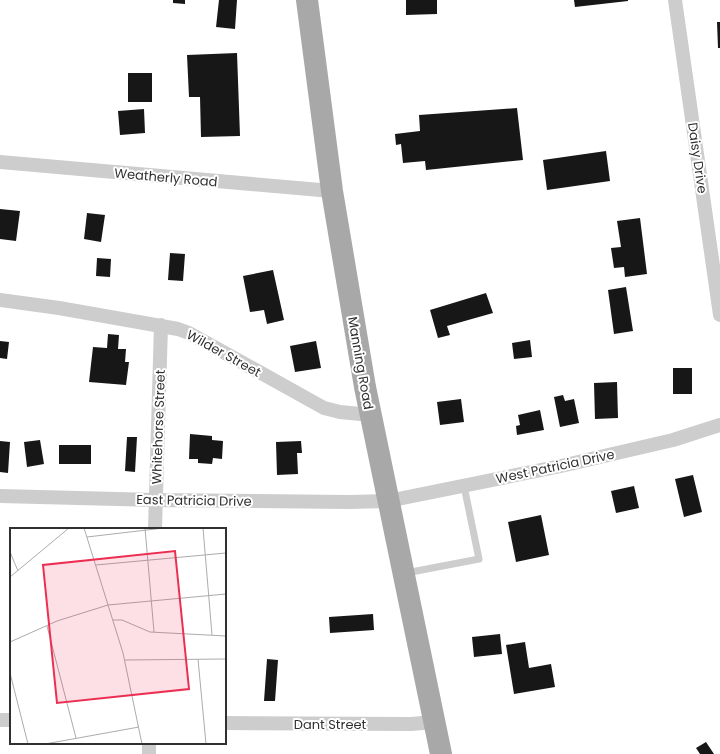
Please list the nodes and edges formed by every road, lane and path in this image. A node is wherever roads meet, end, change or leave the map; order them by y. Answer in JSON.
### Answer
{"nodes":[{"id":1,"x":307,"y":0,"type":"edge"},
{"id":2,"x":675,"y":0,"type":"edge"},
{"id":3,"x":0,"y":162,"type":"edge"},
{"id":4,"x":332,"y":191,"type":"junction"},
{"id":5,"x":0,"y":300,"type":"edge"},
{"id":6,"x":720,"y":315,"type":"edge"},
{"id":7,"x":161,"y":325,"type":"junction"},
{"id":8,"x":370,"y":415,"type":"junction"},
{"id":9,"x":720,"y":425,"type":"edge"},
{"id":10,"x":464,"y":486,"type":"junction"},
{"id":11,"x":0,"y":496,"type":"edge"},
{"id":12,"x":156,"y":500,"type":"junction"},
{"id":13,"x":388,"y":501,"type":"junction"},
{"id":14,"x":155,"y":528,"type":"edge"},
{"id":15,"x":404,"y":574,"type":"junction"},
{"id":16,"x":434,"y":722,"type":"junction"},
{"id":17,"x":226,"y":723,"type":"edge"},
{"id":18,"x":150,"y":744,"type":"edge"},
{"id":19,"x":149,"y":754,"type":"edge"},
{"id":20,"x":441,"y":754,"type":"edge"}],
"edges":[{"from":1,"to":4,"type":"main road","name":"Manning Road"},
{"from":2,"to":6,"type":"street","name":"Daisy Drive"},
{"from":3,"to":4,"type":"street","name":"Weatherly Road"},
{"from":4,"to":8,"type":"main road","name":"Manning Road"},
{"from":5,"to":7,"type":"street","name":"Wilder Street"},
{"from":7,"to":8,"type":"street","name":"Wilder Street"},
{"from":7,"to":12,"type":"street","name":"Whitehorse Street"},
{"from":8,"to":13,"type":"main road","name":"Manning Road"},
{"from":9,"to":10,"type":"street","name":"West Patricia Drive"},
{"from":10,"to":13,"type":"street","name":"West Patricia Drive"},
{"from":10,"to":15,"type":"lane"},
{"from":11,"to":12,"type":"street","name":"East Patricia Drive"},
{"from":12,"to":13,"type":"street","name":"East Patricia Drive"},
{"from":12,"to":14,"type":"street","name":"Whitehorse Street"},
{"from":13,"to":15,"type":"main road","name":"Manning Road"},
{"from":15,"to":16,"type":"main road","name":"Manning Road"},
{"from":16,"to":17,"type":"street","name":"Dant Street"},
{"from":16,"to":20,"type":"main road","name":"Manning Road"},
{"from":18,"to":19,"type":"street"}]}
